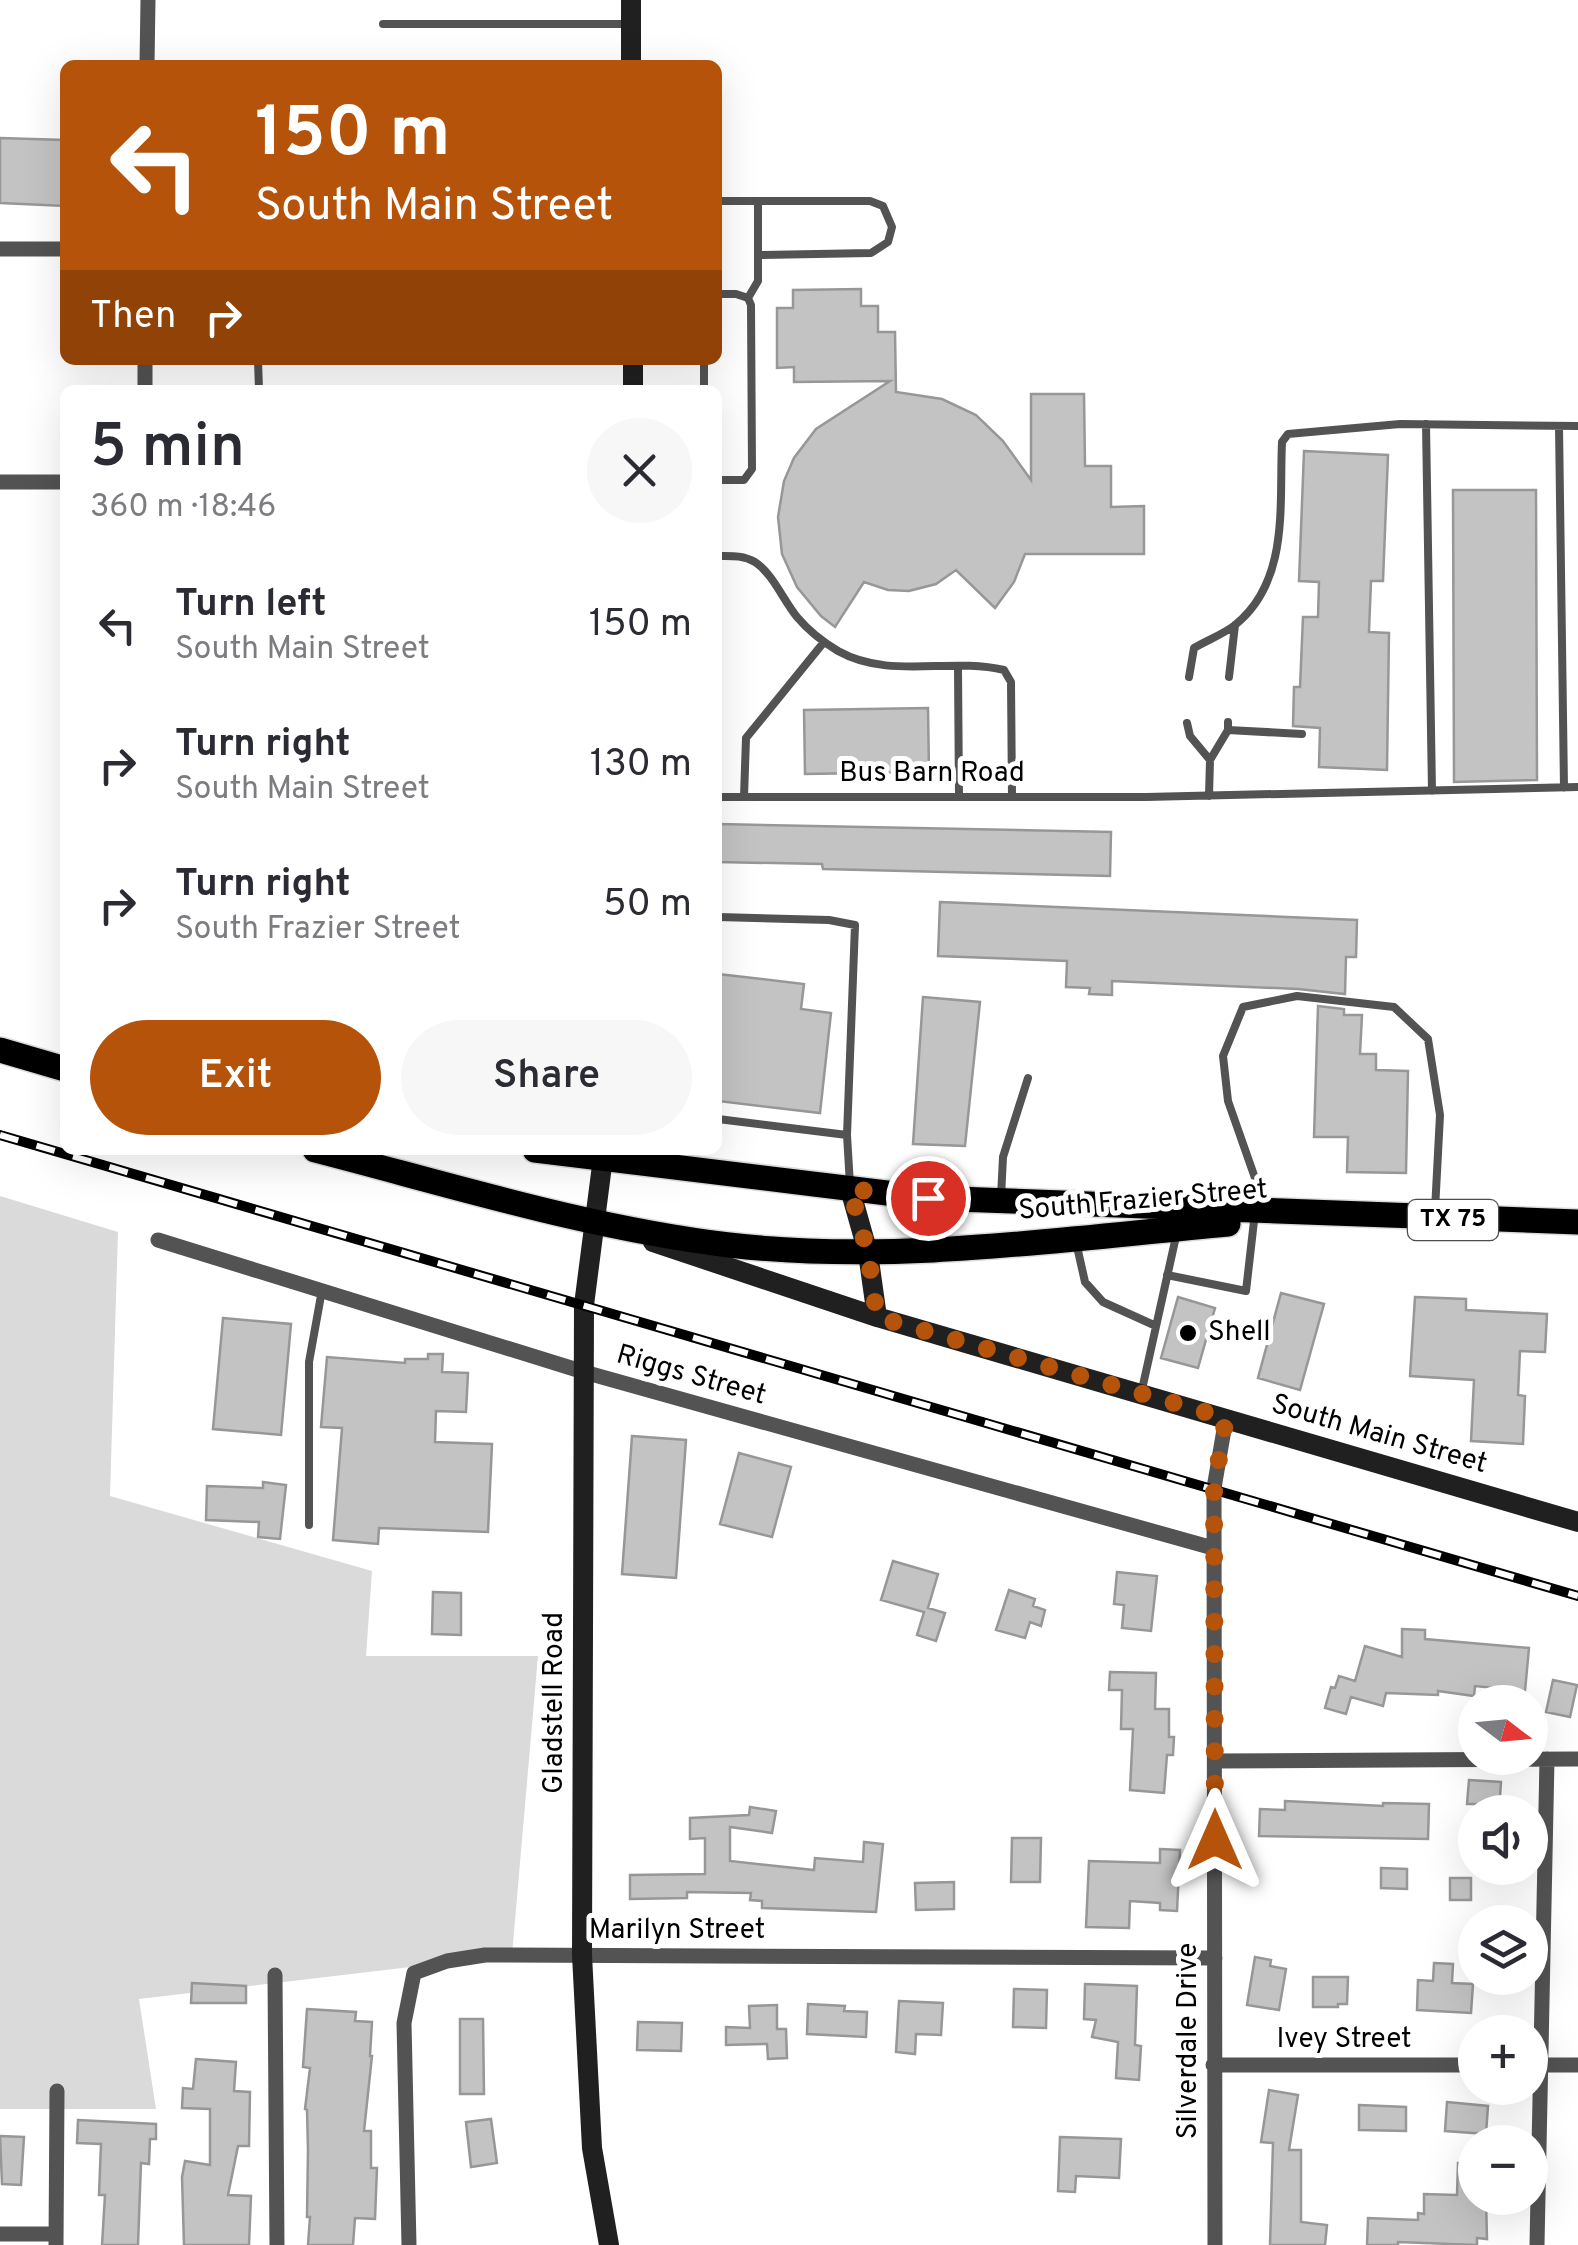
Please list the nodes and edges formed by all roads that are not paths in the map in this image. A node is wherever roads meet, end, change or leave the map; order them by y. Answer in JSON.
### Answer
{"nodes":[{"id":1,"x":148,"y":0,"type":"edge"},
{"id":2,"x":630,"y":0,"type":"edge"},
{"id":3,"x":383,"y":24,"type":"dead end"},
{"id":4,"x":631,"y":24,"type":"junction"},
{"id":5,"x":148,"y":60,"type":"edge"},
{"id":6,"x":631,"y":60,"type":"edge"},
{"id":7,"x":722,"y":201,"type":"edge"},
{"id":8,"x":758,"y":201,"type":"junction"},
{"id":9,"x":0,"y":249,"type":"edge"},
{"id":10,"x":60,"y":249,"type":"edge"},
{"id":11,"x":758,"y":255,"type":"junction"},
{"id":12,"x":722,"y":294,"type":"edge"},
{"id":13,"x":748,"y":298,"type":"junction"},
{"id":14,"x":1426,"y":424,"type":"junction"},
{"id":15,"x":1559,"y":426,"type":"junction"},
{"id":16,"x":1578,"y":426,"type":"edge"},
{"id":17,"x":722,"y":480,"type":"edge"},
{"id":18,"x":0,"y":482,"type":"edge"},
{"id":19,"x":60,"y":482,"type":"edge"},
{"id":20,"x":722,"y":556,"type":"edge"},
{"id":21,"x":1236,"y":625,"type":"junction"},
{"id":22,"x":824,"y":642,"type":"junction"},
{"id":23,"x":958,"y":668,"type":"junction"},
{"id":24,"x":1190,"y":677,"type":"dead end"},
{"id":25,"x":1230,"y":677,"type":"dead end"},
{"id":26,"x":1187,"y":723,"type":"dead end"},
{"id":27,"x":1302,"y":734,"type":"dead end"},
{"id":28,"x":1210,"y":760,"type":"junction"},
{"id":29,"x":1578,"y":787,"type":"edge"},
{"id":30,"x":1564,"y":788,"type":"junction"},
{"id":31,"x":1432,"y":791,"type":"junction"},
{"id":32,"x":744,"y":796,"type":"junction"},
{"id":33,"x":959,"y":796,"type":"junction"},
{"id":34,"x":1012,"y":796,"type":"junction"},
{"id":35,"x":1209,"y":796,"type":"junction"},
{"id":36,"x":722,"y":797,"type":"edge"},
{"id":37,"x":722,"y":918,"type":"edge"},
{"id":38,"x":0,"y":1050,"type":"edge"},
{"id":39,"x":60,"y":1068,"type":"edge"},
{"id":40,"x":1028,"y":1078,"type":"dead end"},
{"id":41,"x":722,"y":1119,"type":"edge"},
{"id":42,"x":847,"y":1135,"type":"junction"},
{"id":43,"x":334,"y":1155,"type":"edge"},
{"id":44,"x":604,"y":1155,"type":"edge"},
{"id":45,"x":850,"y":1189,"type":"junction"},
{"id":46,"x":1001,"y":1202,"type":"junction"},
{"id":47,"x":1250,"y":1218,"type":"junction"},
{"id":48,"x":1435,"y":1219,"type":"junction"},
{"id":49,"x":594,"y":1222,"type":"junction"},
{"id":50,"x":1578,"y":1222,"type":"edge"},
{"id":51,"x":1178,"y":1228,"type":"junction"},
{"id":52,"x":1075,"y":1238,"type":"junction"},
{"id":53,"x":158,"y":1240,"type":"dead end"},
{"id":54,"x":868,"y":1253,"type":"junction"},
{"id":55,"x":1167,"y":1275,"type":"junction"},
{"id":56,"x":322,"y":1290,"type":"junction"},
{"id":57,"x":877,"y":1317,"type":"junction"},
{"id":58,"x":1156,"y":1326,"type":"junction"},
{"id":59,"x":584,"y":1372,"type":"junction"},
{"id":60,"x":1141,"y":1394,"type":"junction"},
{"id":61,"x":1226,"y":1418,"type":"junction"},
{"id":62,"x":1578,"y":1522,"type":"edge"},
{"id":63,"x":309,"y":1525,"type":"dead end"},
{"id":64,"x":1213,"y":1548,"type":"junction"},
{"id":65,"x":1548,"y":1759,"type":"edge"},
{"id":66,"x":1578,"y":1759,"type":"edge"},
{"id":67,"x":1458,"y":1760,"type":"edge"},
{"id":68,"x":1215,"y":1761,"type":"junction"},
{"id":69,"x":1545,"y":1775,"type":"edge"},
{"id":70,"x":582,"y":1955,"type":"junction"},
{"id":71,"x":1214,"y":1958,"type":"junction"},
{"id":72,"x":275,"y":1975,"type":"dead end"},
{"id":73,"x":1536,"y":2015,"type":"edge"},
{"id":74,"x":1214,"y":2065,"type":"junction"},
{"id":75,"x":1458,"y":2065,"type":"edge"},
{"id":76,"x":1548,"y":2065,"type":"edge"},
{"id":77,"x":1578,"y":2065,"type":"edge"},
{"id":78,"x":56,"y":2090,"type":"dead end"},
{"id":79,"x":1535,"y":2105,"type":"edge"},
{"id":80,"x":0,"y":2234,"type":"edge"},
{"id":81,"x":56,"y":2240,"type":"edge"},
{"id":82,"x":277,"y":2245,"type":"edge"},
{"id":83,"x":409,"y":2245,"type":"edge"},
{"id":84,"x":609,"y":2245,"type":"edge"},
{"id":85,"x":1215,"y":2245,"type":"edge"},
{"id":86,"x":1537,"y":2245,"type":"edge"}],
"edges":[{"from":1,"to":5,"type":"street"},
{"from":2,"to":4,"type":"street"},
{"from":3,"to":4,"type":"lane"},
{"from":4,"to":6,"type":"street"},
{"from":7,"to":8,"type":"lane"},
{"from":8,"to":11,"type":"lane"},
{"from":8,"to":11,"type":"lane"},
{"from":9,"to":10,"type":"street"},
{"from":11,"to":13,"type":"lane"},
{"from":12,"to":13,"type":"lane"},
{"from":13,"to":17,"type":"lane"},
{"from":14,"to":15,"type":"lane"},
{"from":14,"to":21,"type":"lane"},
{"from":14,"to":31,"type":"lane"},
{"from":15,"to":16,"type":"lane"},
{"from":15,"to":30,"type":"lane"},
{"from":18,"to":19,"type":"street"},
{"from":20,"to":22,"type":"lane"},
{"from":21,"to":24,"type":"lane"},
{"from":21,"to":25,"type":"lane"},
{"from":22,"to":23,"type":"lane"},
{"from":22,"to":32,"type":"lane"},
{"from":23,"to":33,"type":"lane"},
{"from":23,"to":34,"type":"lane"},
{"from":26,"to":28,"type":"lane"},
{"from":27,"to":28,"type":"lane"},
{"from":28,"to":35,"type":"lane"},
{"from":29,"to":30,"type":"lane","name":"Bus Barn Road"},
{"from":30,"to":31,"type":"lane","name":"Bus Barn Road"},
{"from":31,"to":35,"type":"lane","name":"Bus Barn Road"},
{"from":32,"to":33,"type":"lane","name":"Bus Barn Road"},
{"from":32,"to":36,"type":"lane","name":"Bus Barn Road"},
{"from":33,"to":34,"type":"lane","name":"Bus Barn Road"},
{"from":34,"to":35,"type":"lane","name":"Bus Barn Road"},
{"from":37,"to":42,"type":"lane"},
{"from":38,"to":39,"type":"main road"},
{"from":40,"to":46,"type":"lane"},
{"from":41,"to":42,"type":"lane"},
{"from":42,"to":45,"type":"lane"},
{"from":43,"to":49,"type":"main road","name":"South Frazier Street","number":"TX 75"},
{"from":44,"to":45,"type":"main road","name":"South Frazier Street","number":"TX 75"},
{"from":44,"to":49,"type":"street","name":"Gladstell Road"},
{"from":45,"to":46,"type":"main road","name":"South Frazier Street","number":"TX 75"},
{"from":45,"to":54,"type":"street"},
{"from":46,"to":47,"type":"main road","name":"South Frazier Street","number":"TX 75"},
{"from":47,"to":48,"type":"main road","name":"South Frazier Street","number":"TX 75"},
{"from":47,"to":48,"type":"lane"},
{"from":47,"to":51,"type":"main road","name":"South Frazier Street","number":"TX 75"},
{"from":47,"to":55,"type":"lane"},
{"from":48,"to":50,"type":"main road","name":"South Frazier Street","number":"TX 75"},
{"from":49,"to":54,"type":"main road","name":"South Frazier Street","number":"TX 75"},
{"from":49,"to":57,"type":"street","name":"South Main Street"},
{"from":49,"to":59,"type":"street","name":"Gladstell Road"},
{"from":51,"to":52,"type":"main road","name":"South Frazier Street","number":"TX 75"},
{"from":51,"to":55,"type":"lane"},
{"from":52,"to":54,"type":"main road","name":"South Frazier Street","number":"TX 75"},
{"from":52,"to":58,"type":"lane"},
{"from":53,"to":56,"type":"street","name":"Riggs Street"},
{"from":54,"to":57,"type":"street"},
{"from":55,"to":58,"type":"lane"},
{"from":56,"to":59,"type":"street","name":"Riggs Street"},
{"from":56,"to":63,"type":"lane"},
{"from":57,"to":60,"type":"street","name":"South Main Street"},
{"from":58,"to":60,"type":"lane"},
{"from":59,"to":64,"type":"street","name":"Riggs Street"},
{"from":59,"to":70,"type":"street","name":"Gladstell Road"},
{"from":60,"to":61,"type":"street","name":"South Main Street"},
{"from":61,"to":62,"type":"street","name":"South Main Street"},
{"from":61,"to":64,"type":"street","name":"Silverdale Drive"},
{"from":64,"to":68,"type":"street","name":"Silverdale Drive"},
{"from":65,"to":66,"type":"street"},
{"from":67,"to":68,"type":"street"},
{"from":68,"to":71,"type":"street","name":"Silverdale Drive"},
{"from":69,"to":73,"type":"street"},
{"from":70,"to":71,"type":"street","name":"Marilyn Street"},
{"from":70,"to":83,"type":"street","name":"Marilyn Street"},
{"from":70,"to":84,"type":"street","name":"Gladstell Road"},
{"from":71,"to":74,"type":"street","name":"Silverdale Drive"},
{"from":72,"to":82,"type":"street"},
{"from":74,"to":75,"type":"street","name":"Ivey Street"},
{"from":74,"to":85,"type":"street","name":"Silverdale Drive"},
{"from":76,"to":77,"type":"street"},
{"from":78,"to":81,"type":"street"},
{"from":79,"to":86,"type":"street"},
{"from":80,"to":81,"type":"street"}]}
